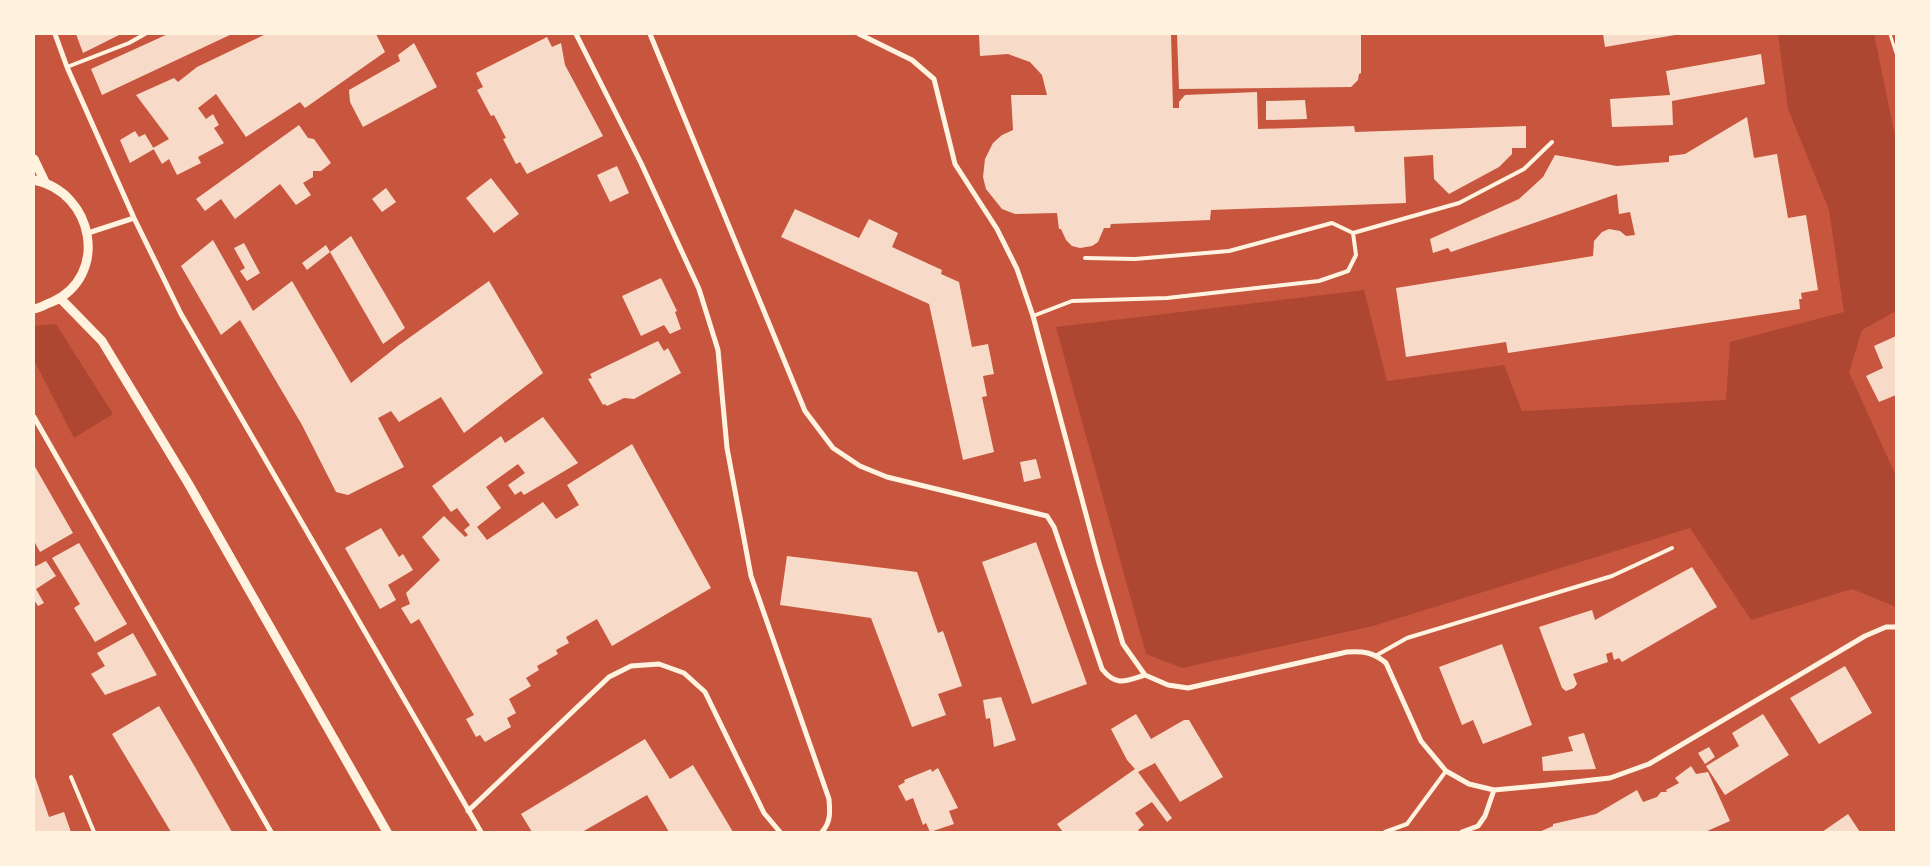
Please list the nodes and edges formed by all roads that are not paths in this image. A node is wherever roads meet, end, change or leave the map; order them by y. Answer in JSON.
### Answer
{"nodes":[{"id":1,"x":55,"y":34,"type":"edge"},
{"id":2,"x":145,"y":34,"type":"edge"},
{"id":3,"x":576,"y":34,"type":"edge"},
{"id":4,"x":650,"y":34,"type":"edge"},
{"id":5,"x":859,"y":34,"type":"edge"},
{"id":6,"x":67,"y":67,"type":"junction"},
{"id":7,"x":1552,"y":142,"type":"dead end"},
{"id":8,"x":34,"y":159,"type":"edge"},
{"id":9,"x":34,"y":180,"type":"edge"},
{"id":10,"x":45,"y":182,"type":"junction"},
{"id":11,"x":134,"y":218,"type":"junction"},
{"id":12,"x":88,"y":233,"type":"junction"},
{"id":13,"x":1353,"y":233,"type":"junction"},
{"id":14,"x":1085,"y":258,"type":"dead end"},
{"id":15,"x":60,"y":298,"type":"junction"},
{"id":16,"x":34,"y":309,"type":"edge"},
{"id":17,"x":1033,"y":316,"type":"junction"},
{"id":18,"x":34,"y":417,"type":"edge"},
{"id":19,"x":1672,"y":548,"type":"dead end"},
{"id":20,"x":1896,"y":627,"type":"edge"},
{"id":21,"x":1377,"y":655,"type":"junction"},
{"id":22,"x":1145,"y":675,"type":"junction"},
{"id":23,"x":1446,"y":771,"type":"junction"},
{"id":24,"x":71,"y":777,"type":"dead end"},
{"id":25,"x":1494,"y":790,"type":"junction"},
{"id":26,"x":468,"y":811,"type":"junction"},
{"id":27,"x":94,"y":832,"type":"edge"},
{"id":28,"x":271,"y":832,"type":"edge"},
{"id":29,"x":387,"y":832,"type":"edge"},
{"id":30,"x":481,"y":832,"type":"edge"},
{"id":31,"x":780,"y":832,"type":"edge"},
{"id":32,"x":822,"y":832,"type":"edge"},
{"id":33,"x":1386,"y":832,"type":"edge"},
{"id":34,"x":1462,"y":832,"type":"edge"}],
"edges":[{"from":1,"to":6,"type":"street"},
{"from":2,"to":6,"type":"lane"},
{"from":3,"to":32,"type":"street"},
{"from":4,"to":22,"type":"street"},
{"from":5,"to":17,"type":"street"},
{"from":6,"to":11,"type":"street"},
{"from":7,"to":13,"type":"lane"},
{"from":8,"to":10,"type":"street"},
{"from":9,"to":10,"type":"street"},
{"from":10,"to":12,"type":"street"},
{"from":11,"to":12,"type":"street"},
{"from":11,"to":26,"type":"street"},
{"from":12,"to":15,"type":"street"},
{"from":13,"to":14,"type":"lane"},
{"from":13,"to":17,"type":"lane"},
{"from":15,"to":16,"type":"street"},
{"from":15,"to":29,"type":"street"},
{"from":17,"to":22,"type":"street"},
{"from":18,"to":28,"type":"street"},
{"from":19,"to":21,"type":"lane"},
{"from":20,"to":25,"type":"street"},
{"from":21,"to":22,"type":"street"},
{"from":21,"to":23,"type":"street"},
{"from":23,"to":25,"type":"street"},
{"from":23,"to":33,"type":"lane"},
{"from":24,"to":27,"type":"lane"},
{"from":25,"to":34,"type":"street"},
{"from":26,"to":30,"type":"street"},
{"from":26,"to":31,"type":"street"}]}
